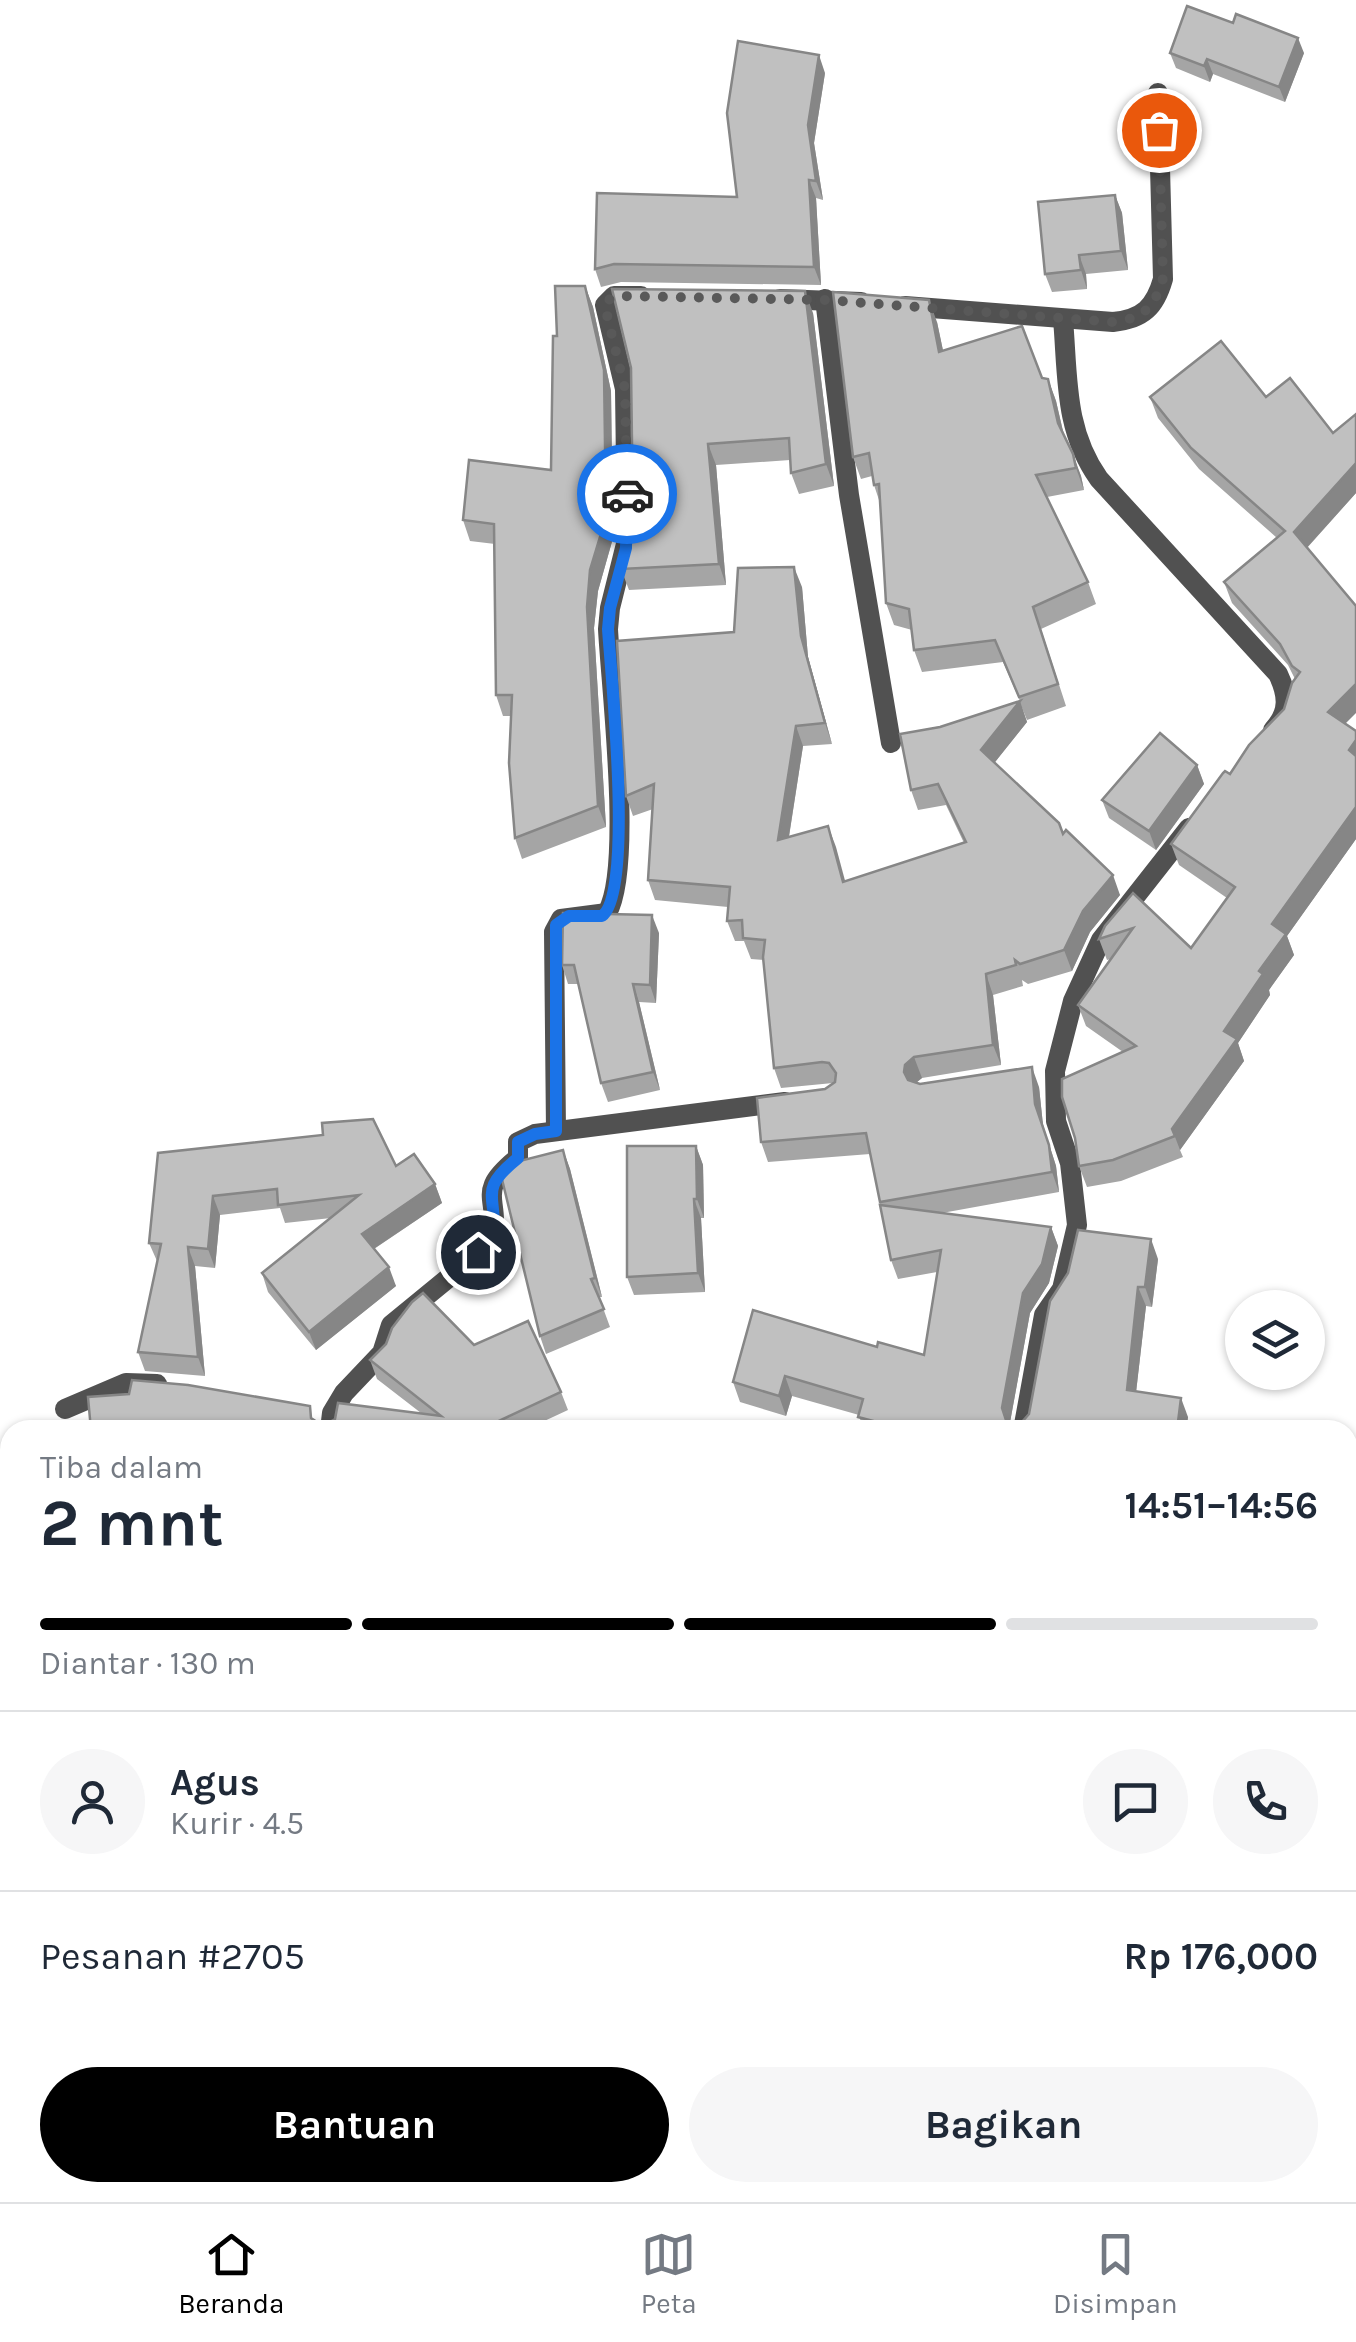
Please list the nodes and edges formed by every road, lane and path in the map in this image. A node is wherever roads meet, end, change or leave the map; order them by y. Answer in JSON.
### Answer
{"nodes":[{"id":1,"x":1158,"y":93,"type":"dead end"},
{"id":2,"x":658,"y":296,"type":"edge"},
{"id":3,"x":751,"y":298,"type":"edge"},
{"id":4,"x":826,"y":300,"type":"junction"},
{"id":5,"x":1063,"y":318,"type":"junction"},
{"id":6,"x":891,"y":743,"type":"dead end"},
{"id":7,"x":1257,"y":746,"type":"edge"},
{"id":8,"x":1198,"y":815,"type":"edge"},
{"id":9,"x":810,"y":1099,"type":"edge"},
{"id":10,"x":556,"y":1131,"type":"junction"},
{"id":11,"x":182,"y":1387,"type":"edge"},
{"id":12,"x":65,"y":1409,"type":"dead end"},
{"id":13,"x":324,"y":1418,"type":"edge"},
{"id":14,"x":1024,"y":1420,"type":"edge"}],
"edges":[{"from":1,"to":5,"type":"street"},
{"from":2,"to":10,"type":"street"},
{"from":3,"to":4,"type":"street"},
{"from":4,"to":5,"type":"street"},
{"from":4,"to":6,"type":"street"},
{"from":5,"to":7,"type":"street"},
{"from":8,"to":14,"type":"street"},
{"from":9,"to":10,"type":"street"},
{"from":10,"to":13,"type":"street"},
{"from":11,"to":12,"type":"street"}]}
